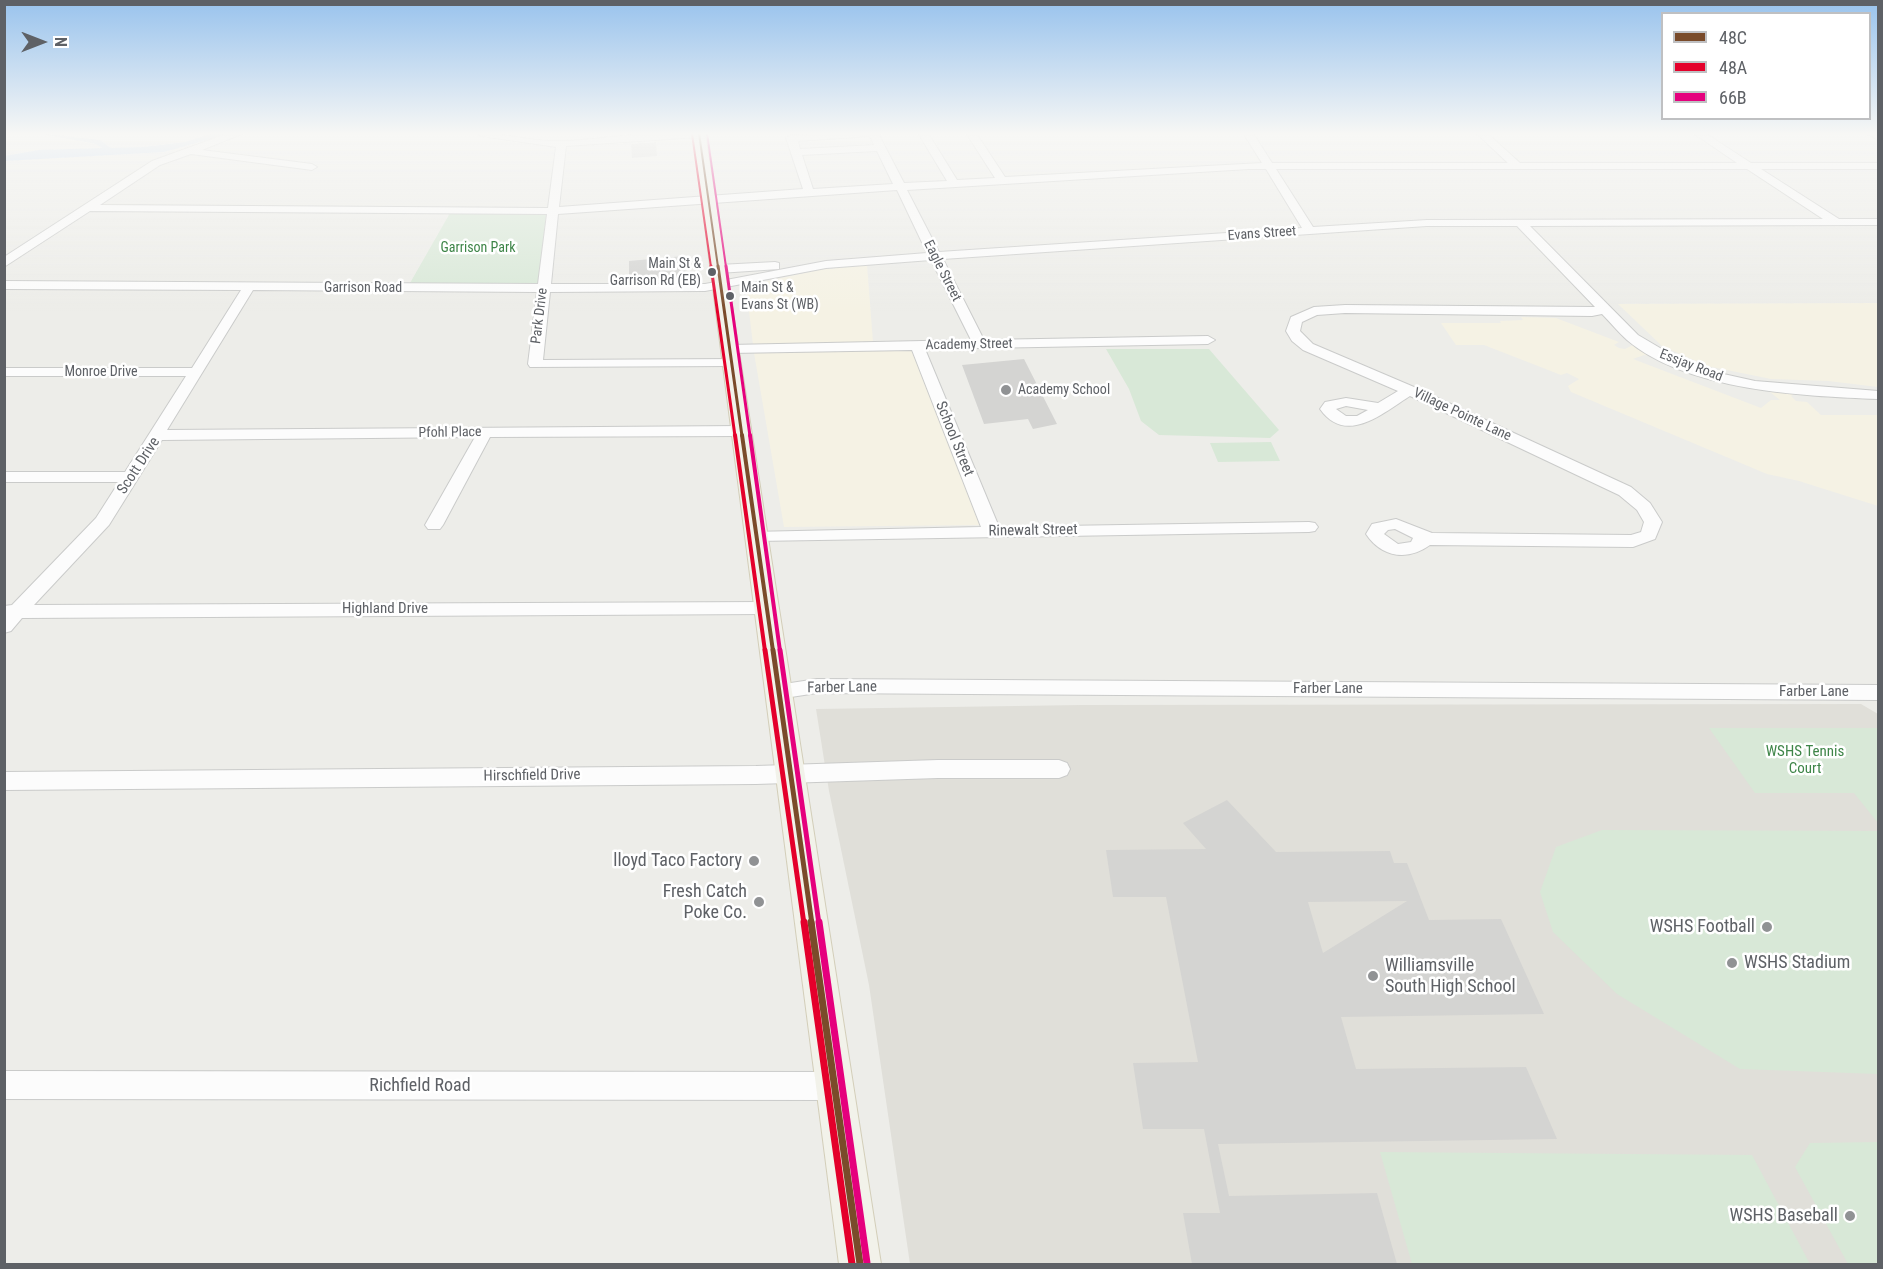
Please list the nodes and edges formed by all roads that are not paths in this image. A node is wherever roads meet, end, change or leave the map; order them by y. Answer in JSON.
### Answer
{"nodes":[{"id":1,"x":112,"y":192,"type":"edge"},
{"id":2,"x":554,"y":192,"type":"edge"},
{"id":3,"x":708,"y":192,"type":"edge"},
{"id":4,"x":805,"y":192,"type":"edge"},
{"id":5,"x":903,"y":192,"type":"edge"},
{"id":6,"x":1286,"y":192,"type":"edge"},
{"id":7,"x":1790,"y":192,"type":"edge"},
{"id":8,"x":709,"y":198,"type":"junction"},
{"id":9,"x":88,"y":208,"type":"junction"},
{"id":10,"x":552,"y":211,"type":"junction"},
{"id":11,"x":1520,"y":222,"type":"junction"},
{"id":12,"x":1836,"y":222,"type":"junction"},
{"id":13,"x":1878,"y":222,"type":"edge"},
{"id":14,"x":1310,"y":231,"type":"junction"},
{"id":15,"x":935,"y":256,"type":"junction"},
{"id":16,"x":4,"y":263,"type":"edge"},
{"id":17,"x":826,"y":264,"type":"junction"},
{"id":18,"x":719,"y":269,"type":"junction"},
{"id":19,"x":4,"y":285,"type":"edge"},
{"id":20,"x":249,"y":287,"type":"junction"},
{"id":21,"x":721,"y":287,"type":"junction"},
{"id":22,"x":544,"y":290,"type":"junction"},
{"id":23,"x":1604,"y":309,"type":"junction"},
{"id":24,"x":1208,"y":340,"type":"dead end"},
{"id":25,"x":980,"y":345,"type":"junction"},
{"id":26,"x":917,"y":346,"type":"junction"},
{"id":27,"x":731,"y":356,"type":"junction"},
{"id":28,"x":4,"y":372,"type":"edge"},
{"id":29,"x":197,"y":372,"type":"junction"},
{"id":30,"x":1409,"y":390,"type":"junction"},
{"id":31,"x":1878,"y":395,"type":"edge"},
{"id":32,"x":1381,"y":408,"type":"dead end"},
{"id":33,"x":742,"y":431,"type":"junction"},
{"id":34,"x":485,"y":433,"type":"junction"},
{"id":35,"x":158,"y":435,"type":"junction"},
{"id":36,"x":4,"y":477,"type":"edge"},
{"id":37,"x":132,"y":477,"type":"junction"},
{"id":38,"x":435,"y":525,"type":"dead end"},
{"id":39,"x":1309,"y":527,"type":"dead end"},
{"id":40,"x":992,"y":532,"type":"junction"},
{"id":41,"x":757,"y":536,"type":"junction"},
{"id":42,"x":1430,"y":539,"type":"dead end"},
{"id":43,"x":766,"y":608,"type":"junction"},
{"id":44,"x":11,"y":612,"type":"edge"},
{"id":45,"x":4,"y":626,"type":"edge"},
{"id":46,"x":778,"y":691,"type":"junction"},
{"id":47,"x":1878,"y":693,"type":"edge"},
{"id":48,"x":1059,"y":769,"type":"dead end"},
{"id":49,"x":792,"y":774,"type":"junction"},
{"id":50,"x":4,"y":781,"type":"edge"},
{"id":51,"x":4,"y":1086,"type":"edge"},
{"id":52,"x":835,"y":1086,"type":"junction"},
{"id":53,"x":860,"y":1264,"type":"edge"}],
"edges":[{"from":1,"to":9,"type":"street"},
{"from":2,"to":10,"type":"street","name":"Park Drive"},
{"from":3,"to":8,"type":"main road"},
{"from":4,"to":8,"type":"street"},
{"from":5,"to":15,"type":"street","name":"Eagle Street"},
{"from":6,"to":14,"type":"street"},
{"from":7,"to":12,"type":"street"},
{"from":8,"to":10,"type":"street"},
{"from":8,"to":18,"type":"main road"},
{"from":9,"to":10,"type":"street"},
{"from":9,"to":16,"type":"street"},
{"from":10,"to":22,"type":"street","name":"Park Drive"},
{"from":11,"to":12,"type":"street","name":"Evans Street"},
{"from":11,"to":14,"type":"street","name":"Evans Street"},
{"from":11,"to":23,"type":"street","name":"Essjay Road"},
{"from":12,"to":13,"type":"street","name":"Evans Street"},
{"from":14,"to":15,"type":"street","name":"Evans Street"},
{"from":15,"to":17,"type":"street","name":"Evans Street"},
{"from":15,"to":25,"type":"street","name":"Eagle Street"},
{"from":17,"to":18,"type":"street"},
{"from":17,"to":21,"type":"street","name":"Evans Street"},
{"from":18,"to":21,"type":"main road"},
{"from":19,"to":20,"type":"street","name":"Garrison Road"},
{"from":20,"to":22,"type":"street","name":"Garrison Road"},
{"from":20,"to":29,"type":"street","name":"Scott Drive"},
{"from":21,"to":22,"type":"street","name":"Garrison Road"},
{"from":21,"to":27,"type":"main road"},
{"from":22,"to":27,"type":"street","name":"Park Drive"},
{"from":23,"to":30,"type":"street","name":"Village Pointe Lane"},
{"from":23,"to":31,"type":"street","name":"Essjay Road"},
{"from":24,"to":25,"type":"street","name":"Academy Street"},
{"from":25,"to":26,"type":"street","name":"Academy Street"},
{"from":26,"to":27,"type":"street","name":"Academy Street"},
{"from":26,"to":40,"type":"street","name":"School Street"},
{"from":27,"to":33,"type":"main road"},
{"from":28,"to":29,"type":"street","name":"Monroe Drive"},
{"from":29,"to":35,"type":"street","name":"Scott Drive"},
{"from":30,"to":32,"type":"street"},
{"from":30,"to":42,"type":"street","name":"Village Pointe Lane"},
{"from":33,"to":34,"type":"street","name":"Pfohl Place"},
{"from":33,"to":41,"type":"main road"},
{"from":34,"to":35,"type":"street","name":"Pfohl Place"},
{"from":34,"to":38,"type":"street"},
{"from":35,"to":37,"type":"street","name":"Scott Drive"},
{"from":36,"to":37,"type":"street"},
{"from":37,"to":44,"type":"street","name":"Scott Drive"},
{"from":39,"to":40,"type":"street","name":"Rinewalt Street"},
{"from":40,"to":41,"type":"street","name":"Rinewalt Street"},
{"from":41,"to":43,"type":"main road"},
{"from":43,"to":44,"type":"street","name":"Highland Drive"},
{"from":43,"to":46,"type":"main road"},
{"from":44,"to":45,"type":"street","name":"Scott Drive"},
{"from":46,"to":47,"type":"street","name":"Farber Lane"},
{"from":46,"to":49,"type":"main road"},
{"from":48,"to":49,"type":"street","name":"Hirschfield Drive"},
{"from":49,"to":50,"type":"street","name":"Hirschfield Drive"},
{"from":49,"to":52,"type":"main road"},
{"from":51,"to":52,"type":"street","name":"Richfield Road"},
{"from":52,"to":53,"type":"main road"}]}
